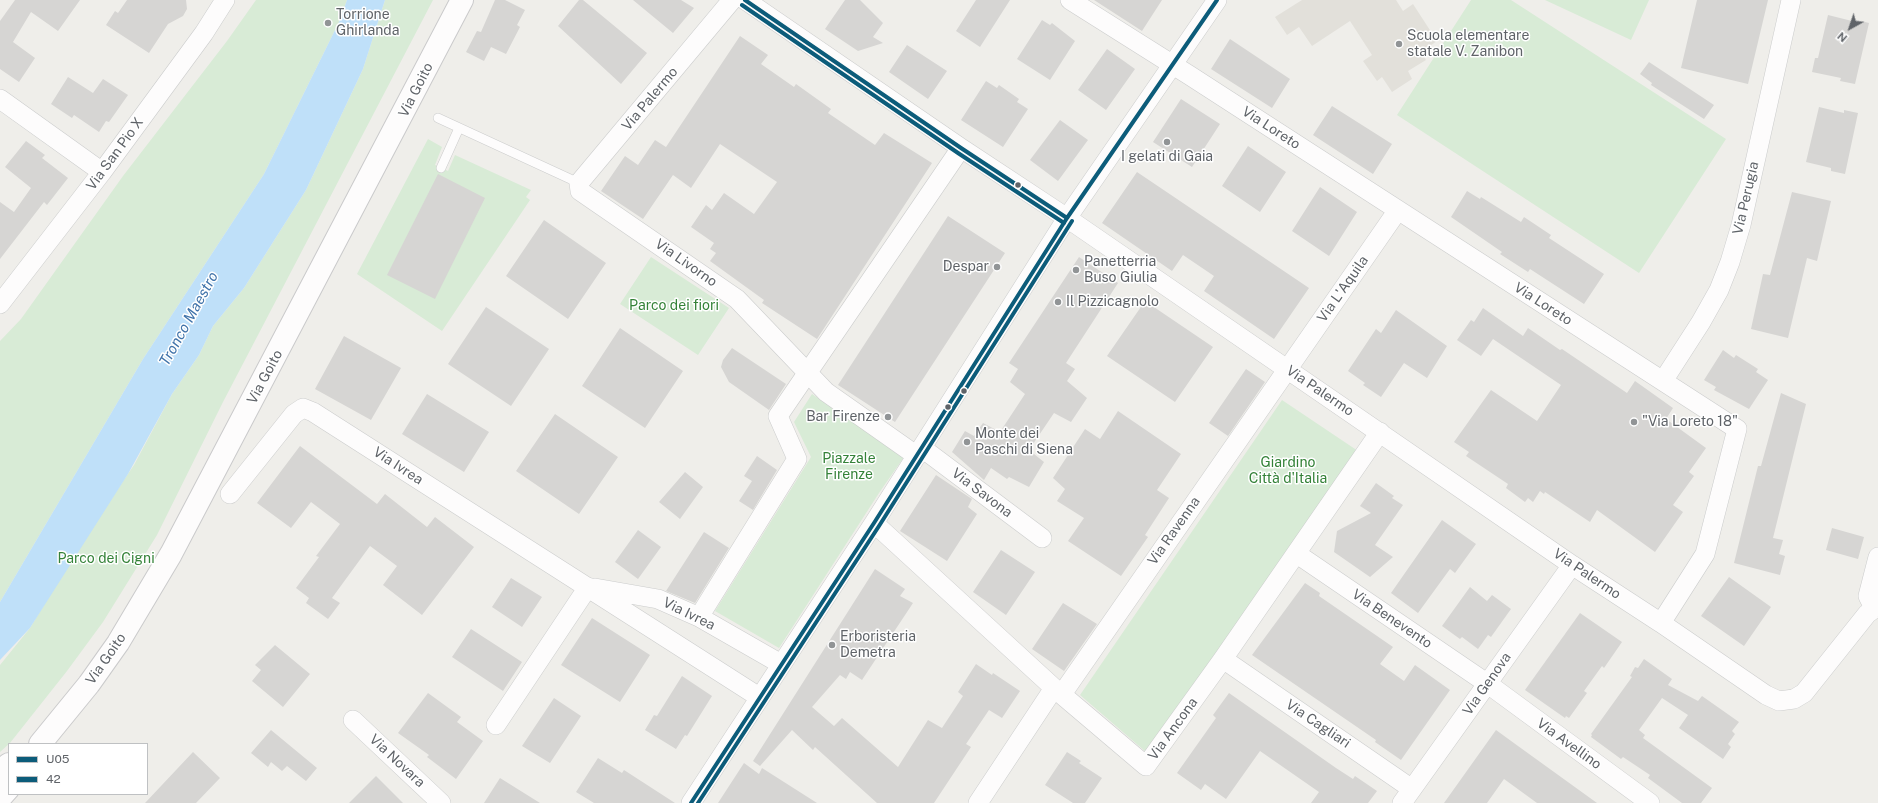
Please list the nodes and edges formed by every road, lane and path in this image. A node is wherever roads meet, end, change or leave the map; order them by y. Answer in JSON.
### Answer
{"nodes":[{"id":1,"x":225,"y":0,"type":"edge"},
{"id":2,"x":462,"y":0,"type":"edge"},
{"id":3,"x":732,"y":0,"type":"edge"},
{"id":4,"x":745,"y":0,"type":"edge"},
{"id":5,"x":1070,"y":0,"type":"edge"},
{"id":6,"x":1217,"y":0,"type":"edge"},
{"id":7,"x":1791,"y":0,"type":"edge"},
{"id":8,"x":1172,"y":65,"type":"junction"},
{"id":9,"x":0,"y":99,"type":"edge"},
{"id":10,"x":438,"y":118,"type":"dead end"},
{"id":11,"x":459,"y":128,"type":"junction"},
{"id":12,"x":961,"y":148,"type":"junction"},
{"id":13,"x":441,"y":168,"type":"dead end"},
{"id":14,"x":102,"y":172,"type":"junction"},
{"id":15,"x":584,"y":190,"type":"junction"},
{"id":16,"x":1398,"y":210,"type":"junction"},
{"id":17,"x":1067,"y":218,"type":"junction"},
{"id":18,"x":0,"y":304,"type":"edge"},
{"id":19,"x":1288,"y":369,"type":"junction"},
{"id":20,"x":808,"y":373,"type":"junction"},
{"id":21,"x":1663,"y":382,"type":"junction"},
{"id":22,"x":1380,"y":432,"type":"junction"},
{"id":23,"x":919,"y":452,"type":"junction"},
{"id":24,"x":230,"y":494,"type":"dead end"},
{"id":25,"x":874,"y":523,"type":"junction"},
{"id":26,"x":1042,"y":538,"type":"dead end"},
{"id":27,"x":1297,"y":554,"type":"junction"},
{"id":28,"x":1878,"y":557,"type":"edge"},
{"id":29,"x":1572,"y":565,"type":"junction"},
{"id":30,"x":588,"y":587,"type":"junction"},
{"id":31,"x":1876,"y":607,"type":"edge"},
{"id":32,"x":699,"y":617,"type":"junction"},
{"id":33,"x":1661,"y":623,"type":"junction"},
{"id":34,"x":1223,"y":660,"type":"junction"},
{"id":35,"x":781,"y":664,"type":"junction"},
{"id":36,"x":1488,"y":684,"type":"junction"},
{"id":37,"x":1058,"y":691,"type":"junction"},
{"id":38,"x":759,"y":697,"type":"junction"},
{"id":39,"x":353,"y":720,"type":"dead end"},
{"id":40,"x":496,"y":725,"type":"dead end"},
{"id":41,"x":40,"y":742,"type":"edge"},
{"id":42,"x":8,"y":765,"type":"edge"},
{"id":43,"x":0,"y":771,"type":"edge"},
{"id":44,"x":8,"y":789,"type":"edge"},
{"id":45,"x":0,"y":798,"type":"edge"},
{"id":46,"x":1404,"y":799,"type":"edge"},
{"id":47,"x":441,"y":803,"type":"edge"},
{"id":48,"x":691,"y":803,"type":"edge"},
{"id":49,"x":978,"y":803,"type":"edge"},
{"id":50,"x":1650,"y":803,"type":"edge"}],
"edges":[{"from":1,"to":14,"type":"street","name":"Via San Pio X"},
{"from":2,"to":41,"type":"main road","name":"Via Goito"},
{"from":3,"to":15,"type":"street","name":"Via Palermo"},
{"from":4,"to":12,"type":"street","name":"Via Palermo"},
{"from":5,"to":8,"type":"street","name":"Via Loreto"},
{"from":6,"to":8,"type":"street"},
{"from":7,"to":21,"type":"street","name":"Via Perugia"},
{"from":8,"to":16,"type":"street","name":"Via Loreto"},
{"from":8,"to":17,"type":"street"},
{"from":9,"to":14,"type":"street"},
{"from":10,"to":11,"type":"lane"},
{"from":11,"to":13,"type":"lane"},
{"from":11,"to":15,"type":"lane"},
{"from":12,"to":17,"type":"street","name":"Via Palermo"},
{"from":12,"to":20,"type":"street"},
{"from":14,"to":18,"type":"street","name":"Via San Pio X"},
{"from":15,"to":20,"type":"street","name":"Via Livorno"},
{"from":16,"to":19,"type":"street","name":"Via L'Aquila"},
{"from":16,"to":21,"type":"street","name":"Via Loreto"},
{"from":17,"to":19,"type":"street","name":"Via Palermo"},
{"from":17,"to":23,"type":"street"},
{"from":19,"to":22,"type":"street","name":"Via Palermo"},
{"from":19,"to":37,"type":"street","name":"Via Ravenna"},
{"from":20,"to":23,"type":"street","name":"Via Livorno"},
{"from":20,"to":32,"type":"street"},
{"from":21,"to":33,"type":"street","name":"Via Loreto"},
{"from":22,"to":27,"type":"street","name":"Via Ancona"},
{"from":22,"to":29,"type":"street","name":"Via Palermo"},
{"from":23,"to":25,"type":"street"},
{"from":23,"to":26,"type":"street","name":"Via Savona"},
{"from":24,"to":30,"type":"street","name":"Via Ivrea"},
{"from":25,"to":35,"type":"street"},
{"from":25,"to":37,"type":"street","name":"Via Ancona"},
{"from":27,"to":34,"type":"street","name":"Via Ancona"},
{"from":27,"to":36,"type":"street","name":"Via Benevento"},
{"from":28,"to":31,"type":"street"},
{"from":29,"to":33,"type":"street","name":"Via Palermo"},
{"from":29,"to":36,"type":"street","name":"Via Genova"},
{"from":30,"to":32,"type":"street","name":"Via Ivrea"},
{"from":30,"to":38,"type":"street","name":"Via Ivrea"},
{"from":30,"to":40,"type":"street"},
{"from":31,"to":33,"type":"street","name":"Via Palermo"},
{"from":32,"to":35,"type":"street","name":"Via Ivrea"},
{"from":34,"to":37,"type":"street","name":"Via Ancona"},
{"from":34,"to":46,"type":"street","name":"Via Cagliari"},
{"from":35,"to":38,"type":"street"},
{"from":36,"to":46,"type":"street","name":"Via Genova"},
{"from":36,"to":50,"type":"street","name":"Via Avellino"},
{"from":37,"to":49,"type":"street","name":"Via Ravenna"},
{"from":38,"to":48,"type":"street"},
{"from":39,"to":47,"type":"street","name":"Via Novara"},
{"from":42,"to":43,"type":"main road"},
{"from":44,"to":45,"type":"main road"}]}
